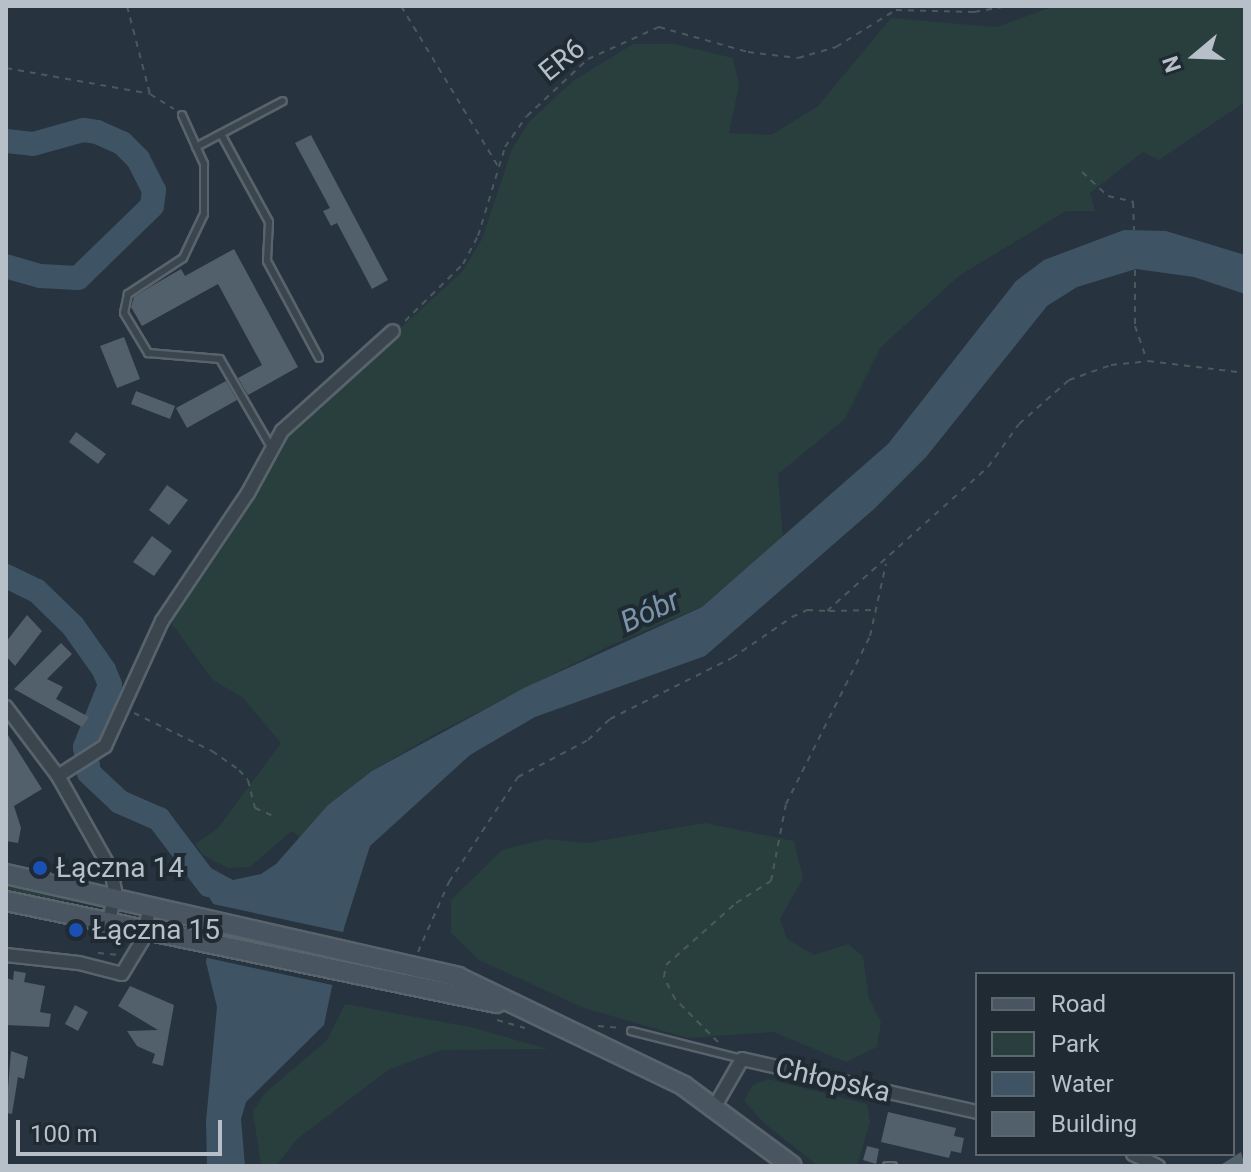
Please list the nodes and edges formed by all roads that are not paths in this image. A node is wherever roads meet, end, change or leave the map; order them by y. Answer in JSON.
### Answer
{"nodes":[{"id":1,"x":283,"y":101,"type":"dead end"},
{"id":2,"x":182,"y":115,"type":"road end"},
{"id":3,"x":221,"y":134,"type":"junction"},
{"id":4,"x":196,"y":147,"type":"junction"},
{"id":5,"x":393,"y":331,"type":"road end"},
{"id":6,"x":319,"y":358,"type":"dead end"},
{"id":7,"x":273,"y":450,"type":"junction"},
{"id":8,"x":6,"y":707,"type":"edge"},
{"id":9,"x":58,"y":776,"type":"junction"},
{"id":10,"x":6,"y":874,"type":"edge"},
{"id":11,"x":114,"y":899,"type":"junction"},
{"id":12,"x":6,"y":901,"type":"edge"},
{"id":13,"x":150,"y":906,"type":"junction"},
{"id":14,"x":109,"y":922,"type":"junction"},
{"id":15,"x":145,"y":929,"type":"junction"},
{"id":16,"x":6,"y":955,"type":"edge"},
{"id":17,"x":515,"y":1006,"type":"junction"},
{"id":18,"x":631,"y":1031,"type":"road end"},
{"id":19,"x":742,"y":1059,"type":"junction"},
{"id":20,"x":715,"y":1106,"type":"junction"},
{"id":21,"x":975,"y":1112,"type":"edge"},
{"id":22,"x":1137,"y":1156,"type":"edge"},
{"id":23,"x":792,"y":1166,"type":"edge"},
{"id":24,"x":1158,"y":1166,"type":"edge"}],
"edges":[{"from":1,"to":3,"type":"lane"},
{"from":2,"to":4,"type":"lane"},
{"from":3,"to":4,"type":"lane"},
{"from":3,"to":6,"type":"lane"},
{"from":4,"to":7,"type":"lane"},
{"from":5,"to":7,"type":"street"},
{"from":7,"to":9,"type":"street"},
{"from":8,"to":9,"type":"street"},
{"from":9,"to":11,"type":"street"},
{"from":10,"to":11,"type":"main road"},
{"from":11,"to":13,"type":"main road"},
{"from":11,"to":14,"type":"street"},
{"from":12,"to":14,"type":"main road"},
{"from":13,"to":15,"type":"street"},
{"from":13,"to":17,"type":"main road"},
{"from":14,"to":15,"type":"main road"},
{"from":15,"to":16,"type":"street"},
{"from":15,"to":17,"type":"main road"},
{"from":17,"to":20,"type":"main road"},
{"from":18,"to":19,"type":"lane"},
{"from":19,"to":20,"type":"street","name":"Chłopska"},
{"from":19,"to":21,"type":"street","name":"Chłopska"},
{"from":20,"to":23,"type":"main road"},
{"from":22,"to":24,"type":"street"}]}
